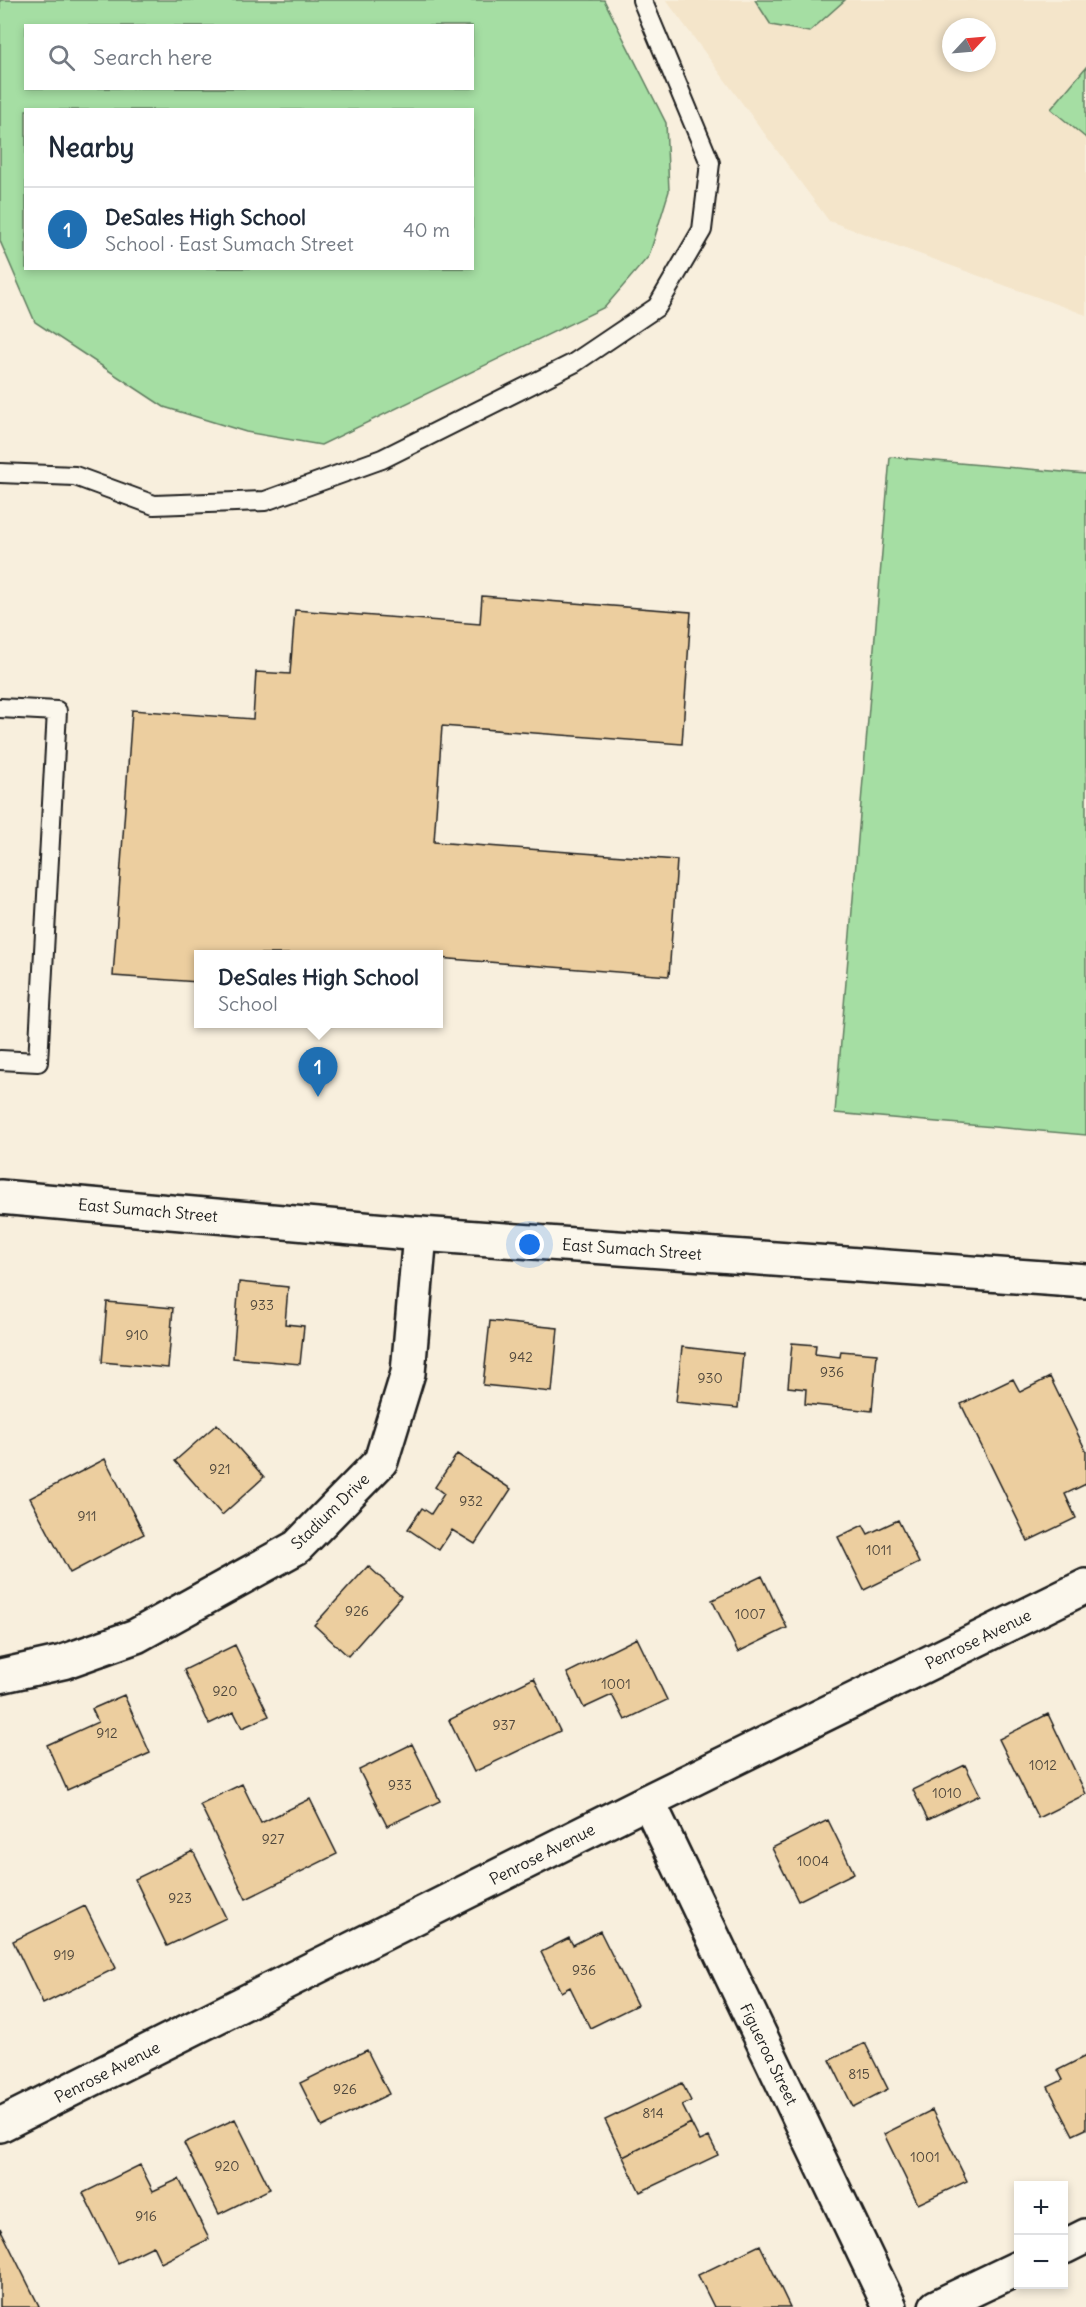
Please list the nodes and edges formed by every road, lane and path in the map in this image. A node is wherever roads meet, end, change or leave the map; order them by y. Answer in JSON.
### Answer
{"nodes":[{"id":1,"x":642,"y":0,"type":"edge"},
{"id":2,"x":0,"y":473,"type":"edge"},
{"id":3,"x":0,"y":708,"type":"edge"},
{"id":4,"x":0,"y":1060,"type":"edge"},
{"id":5,"x":0,"y":1197,"type":"edge"},
{"id":6,"x":420,"y":1234,"type":"junction"},
{"id":7,"x":1086,"y":1281,"type":"edge"},
{"id":8,"x":1086,"y":1586,"type":"edge"},
{"id":9,"x":0,"y":1676,"type":"edge"},
{"id":10,"x":648,"y":1801,"type":"junction"},
{"id":11,"x":0,"y":2126,"type":"edge"},
{"id":12,"x":1086,"y":2236,"type":"edge"},
{"id":13,"x":1068,"y":2245,"type":"edge"},
{"id":14,"x":1014,"y":2270,"type":"edge"},
{"id":15,"x":890,"y":2307,"type":"edge"},
{"id":16,"x":936,"y":2307,"type":"edge"}],
"edges":[{"from":1,"to":2,"type":"lane"},
{"from":3,"to":4,"type":"lane"},
{"from":5,"to":6,"type":"street","name":"East Sumach Street"},
{"from":6,"to":7,"type":"street","name":"East Sumach Street"},
{"from":6,"to":9,"type":"street","name":"Stadium Drive"},
{"from":8,"to":10,"type":"street","name":"Penrose Avenue"},
{"from":10,"to":11,"type":"street","name":"Penrose Avenue"},
{"from":10,"to":15,"type":"street","name":"Figueroa Street"},
{"from":12,"to":13,"type":"street"},
{"from":14,"to":16,"type":"street"}]}
